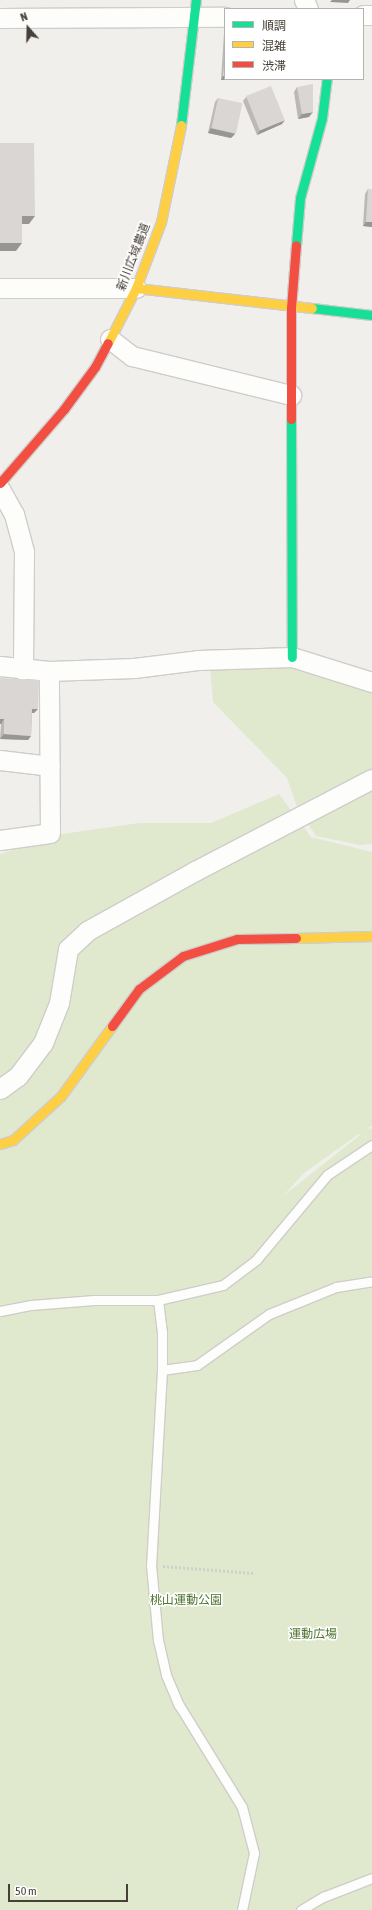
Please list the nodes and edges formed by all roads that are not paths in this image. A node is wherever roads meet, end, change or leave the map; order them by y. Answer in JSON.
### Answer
{"nodes":[{"id":1,"x":196,"y":8,"type":"edge"},
{"id":2,"x":224,"y":17,"type":"edge"},
{"id":3,"x":0,"y":18,"type":"edge"},
{"id":4,"x":327,"y":80,"type":"edge"},
{"id":5,"x":0,"y":288,"type":"edge"},
{"id":6,"x":136,"y":288,"type":"junction"},
{"id":7,"x":291,"y":308,"type":"junction"},
{"id":8,"x":372,"y":315,"type":"edge"},
{"id":9,"x":110,"y":339,"type":"junction"},
{"id":10,"x":292,"y":395,"type":"junction"},
{"id":11,"x":0,"y":483,"type":"edge"},
{"id":12,"x":0,"y":489,"type":"edge"},
{"id":13,"x":292,"y":657,"type":"junction"},
{"id":14,"x":0,"y":666,"type":"edge"},
{"id":15,"x":23,"y":670,"type":"junction"},
{"id":16,"x":48,"y":672,"type":"junction"},
{"id":17,"x":372,"y":682,"type":"edge"},
{"id":18,"x":0,"y":760,"type":"edge"},
{"id":19,"x":50,"y":766,"type":"junction"},
{"id":20,"x":372,"y":779,"type":"edge"},
{"id":21,"x":0,"y":840,"type":"edge"},
{"id":22,"x":372,"y":936,"type":"edge"},
{"id":23,"x":0,"y":1089,"type":"edge"},
{"id":24,"x":0,"y":1144,"type":"edge"},
{"id":25,"x":372,"y":1144,"type":"edge"},
{"id":26,"x":372,"y":1281,"type":"edge"},
{"id":27,"x":158,"y":1300,"type":"junction"},
{"id":28,"x":0,"y":1310,"type":"edge"},
{"id":29,"x":162,"y":1370,"type":"junction"},
{"id":30,"x":372,"y":1878,"type":"edge"},
{"id":31,"x":242,"y":1910,"type":"edge"},
{"id":32,"x":301,"y":1910,"type":"edge"}],
"edges":[{"from":1,"to":2,"type":"street"},
{"from":1,"to":3,"type":"street"},
{"from":1,"to":6,"type":"street","name":"新川広域農道"},
{"from":4,"to":7,"type":"street"},
{"from":5,"to":6,"type":"street"},
{"from":6,"to":7,"type":"street"},
{"from":6,"to":9,"type":"street","name":"新川広域農道"},
{"from":7,"to":8,"type":"street"},
{"from":7,"to":10,"type":"street"},
{"from":9,"to":10,"type":"street"},
{"from":9,"to":11,"type":"street","name":"新川広域農道"},
{"from":10,"to":13,"type":"street"},
{"from":12,"to":15,"type":"street"},
{"from":13,"to":16,"type":"street"},
{"from":13,"to":17,"type":"street"},
{"from":14,"to":15,"type":"street"},
{"from":15,"to":16,"type":"street"},
{"from":16,"to":19,"type":"street"},
{"from":18,"to":19,"type":"street"},
{"from":19,"to":21,"type":"street"},
{"from":20,"to":23,"type":"street"},
{"from":22,"to":24,"type":"street"},
{"from":25,"to":27,"type":"lane"},
{"from":26,"to":29,"type":"lane"},
{"from":27,"to":28,"type":"lane"},
{"from":27,"to":29,"type":"lane"},
{"from":29,"to":31,"type":"lane"},
{"from":30,"to":32,"type":"lane"}]}
